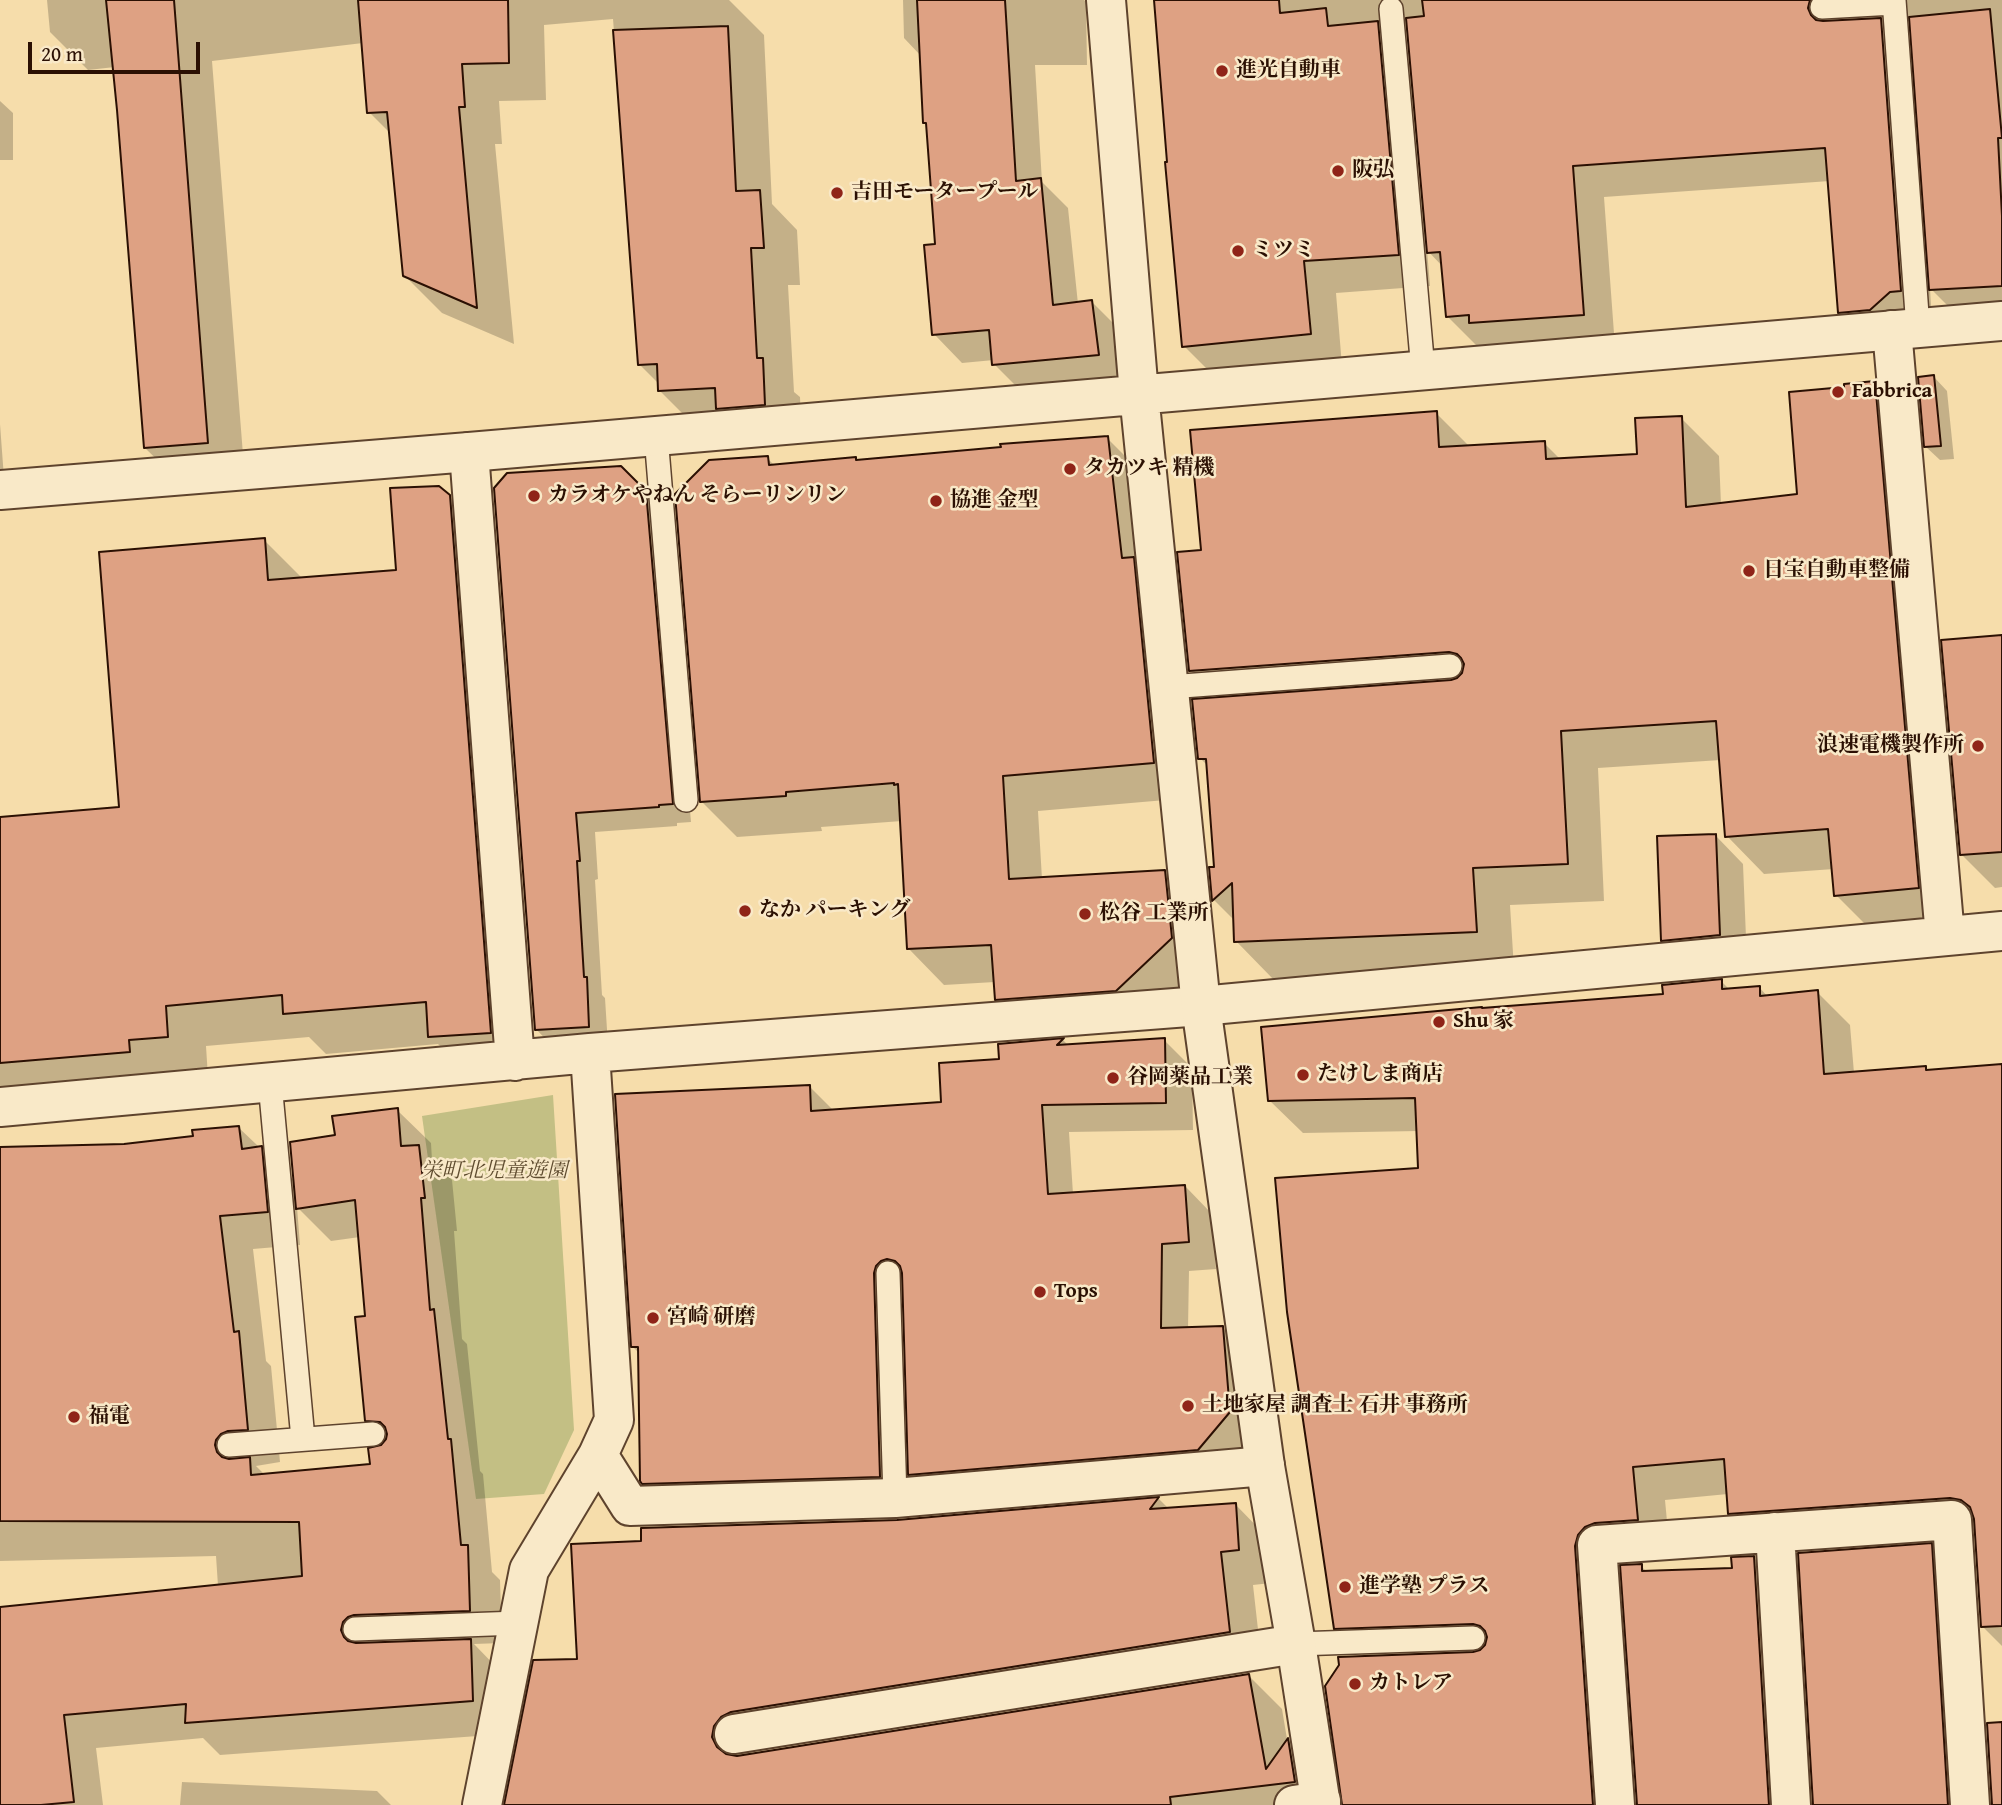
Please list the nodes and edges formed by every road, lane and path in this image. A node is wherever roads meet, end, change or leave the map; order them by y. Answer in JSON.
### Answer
{"nodes":[{"id":1,"x":1106,"y":0,"type":"edge"},
{"id":2,"x":1894,"y":1,"type":"edge"},
{"id":3,"x":1822,"y":7,"type":"dead end"},
{"id":4,"x":1391,"y":9,"type":"dead end"},
{"id":5,"x":2002,"y":321,"type":"edge"},
{"id":6,"x":1905,"y":329,"type":"junction"},
{"id":7,"x":1423,"y":370,"type":"junction"},
{"id":8,"x":1139,"y":394,"type":"junction"},
{"id":9,"x":656,"y":436,"type":"junction"},
{"id":10,"x":469,"y":452,"type":"junction"},
{"id":11,"x":0,"y":491,"type":"edge"},
{"id":12,"x":1450,"y":666,"type":"dead end"},
{"id":13,"x":1169,"y":687,"type":"junction"},
{"id":14,"x":686,"y":800,"type":"dead end"},
{"id":15,"x":2002,"y":931,"type":"edge"},
{"id":16,"x":1944,"y":936,"type":"junction"},
{"id":17,"x":1201,"y":1006,"type":"junction"},
{"id":18,"x":590,"y":1053,"type":"junction"},
{"id":19,"x":515,"y":1061,"type":"junction"},
{"id":20,"x":270,"y":1083,"type":"junction"},
{"id":21,"x":0,"y":1107,"type":"edge"},
{"id":22,"x":888,"y":1273,"type":"dead end"},
{"id":23,"x":373,"y":1434,"type":"dead end"},
{"id":24,"x":303,"y":1439,"type":"junction"},
{"id":25,"x":229,"y":1445,"type":"dead end"},
{"id":26,"x":598,"y":1455,"type":"junction"},
{"id":27,"x":1265,"y":1466,"type":"junction"},
{"id":28,"x":895,"y":1498,"type":"junction"},
{"id":29,"x":1774,"y":1532,"type":"junction"},
{"id":30,"x":518,"y":1623,"type":"junction"},
{"id":31,"x":355,"y":1629,"type":"dead end"},
{"id":32,"x":1473,"y":1638,"type":"dead end"},
{"id":33,"x":1296,"y":1644,"type":"junction"},
{"id":34,"x":734,"y":1734,"type":"dead end"},
{"id":35,"x":1312,"y":1804,"type":"edge"},
{"id":36,"x":482,"y":1805,"type":"edge"},
{"id":37,"x":1615,"y":1805,"type":"edge"},
{"id":38,"x":1791,"y":1805,"type":"edge"},
{"id":39,"x":1970,"y":1805,"type":"edge"}],
"edges":[{"from":1,"to":8,"type":"street"},
{"from":2,"to":3,"type":"lane"},
{"from":2,"to":6,"type":"lane"},
{"from":4,"to":7,"type":"lane"},
{"from":5,"to":6,"type":"street"},
{"from":6,"to":7,"type":"street"},
{"from":6,"to":16,"type":"street"},
{"from":7,"to":8,"type":"street"},
{"from":8,"to":9,"type":"street"},
{"from":8,"to":13,"type":"street"},
{"from":9,"to":10,"type":"street"},
{"from":9,"to":14,"type":"lane"},
{"from":10,"to":11,"type":"street"},
{"from":10,"to":19,"type":"street"},
{"from":12,"to":13,"type":"lane"},
{"from":13,"to":17,"type":"street"},
{"from":15,"to":16,"type":"street"},
{"from":16,"to":17,"type":"street"},
{"from":17,"to":18,"type":"street"},
{"from":17,"to":27,"type":"street"},
{"from":18,"to":19,"type":"street"},
{"from":18,"to":26,"type":"street"},
{"from":19,"to":20,"type":"street"},
{"from":20,"to":21,"type":"street"},
{"from":20,"to":24,"type":"lane"},
{"from":22,"to":28,"type":"lane"},
{"from":23,"to":24,"type":"lane"},
{"from":24,"to":25,"type":"lane"},
{"from":26,"to":28,"type":"street"},
{"from":26,"to":30,"type":"street"},
{"from":27,"to":28,"type":"street"},
{"from":27,"to":33,"type":"street"},
{"from":29,"to":37,"type":"street"},
{"from":29,"to":38,"type":"street"},
{"from":29,"to":39,"type":"street"},
{"from":30,"to":31,"type":"lane"},
{"from":30,"to":36,"type":"street"},
{"from":32,"to":33,"type":"lane"},
{"from":33,"to":34,"type":"street"},
{"from":33,"to":35,"type":"street"}]}
